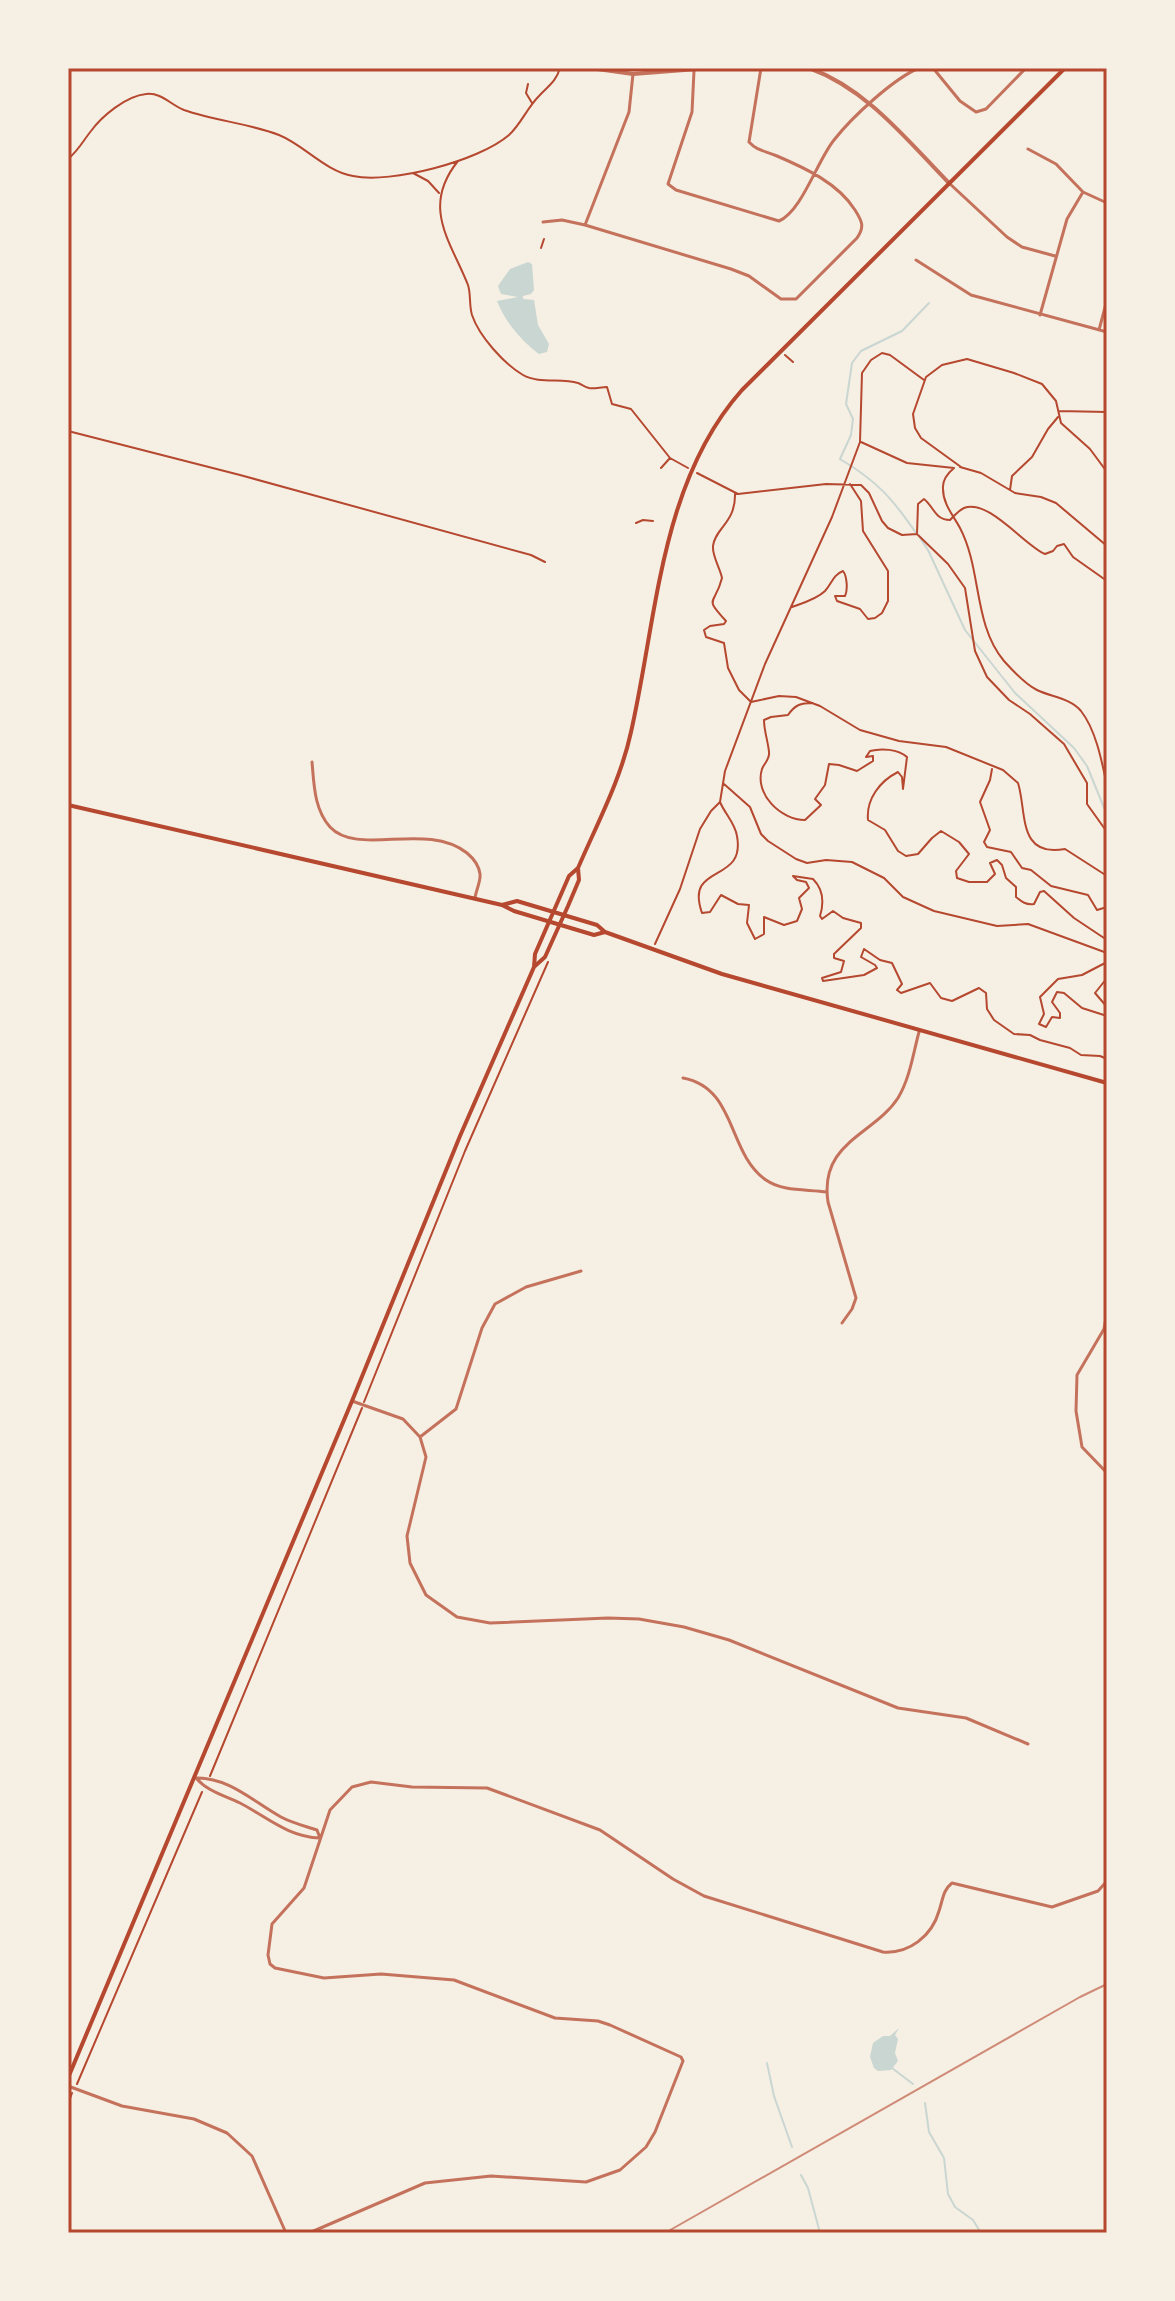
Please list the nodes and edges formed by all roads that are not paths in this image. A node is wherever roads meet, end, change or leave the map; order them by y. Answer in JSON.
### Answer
{"nodes":[{"id":1,"x":590,"y":68,"type":"edge"},
{"id":2,"x":710,"y":68,"type":"edge"},
{"id":3,"x":761,"y":68,"type":"edge"},
{"id":4,"x":809,"y":68,"type":"edge"},
{"id":5,"x":919,"y":68,"type":"edge"},
{"id":6,"x":933,"y":68,"type":"edge"},
{"id":7,"x":1026,"y":68,"type":"edge"},
{"id":8,"x":1065,"y":68,"type":"edge"},
{"id":9,"x":694,"y":71,"type":"junction"},
{"id":10,"x":633,"y":74,"type":"junction"},
{"id":11,"x":871,"y":104,"type":"junction"},
{"id":12,"x":1028,"y":149,"type":"dead end"},
{"id":13,"x":813,"y":174,"type":"junction"},
{"id":14,"x":948,"y":182,"type":"junction"},
{"id":15,"x":1083,"y":192,"type":"junction"},
{"id":16,"x":1107,"y":203,"type":"edge"},
{"id":17,"x":543,"y":222,"type":"dead end"},
{"id":18,"x":585,"y":225,"type":"junction"},
{"id":19,"x":1055,"y":256,"type":"junction"},
{"id":20,"x":916,"y":260,"type":"dead end"},
{"id":21,"x":1107,"y":300,"type":"edge"},
{"id":22,"x":1040,"y":315,"type":"junction"},
{"id":23,"x":1099,"y":330,"type":"junction"},
{"id":24,"x":1107,"y":332,"type":"edge"},
{"id":25,"x":312,"y":762,"type":"dead end"},
{"id":26,"x":68,"y":805,"type":"edge"},
{"id":27,"x":578,"y":868,"type":"junction"},
{"id":28,"x":475,"y":898,"type":"junction"},
{"id":29,"x":502,"y":905,"type":"junction"},
{"id":30,"x":554,"y":912,"type":"junction"},
{"id":31,"x":564,"y":915,"type":"junction"},
{"id":32,"x":549,"y":922,"type":"junction"},
{"id":33,"x":560,"y":925,"type":"junction"},
{"id":34,"x":605,"y":932,"type":"junction"},
{"id":35,"x":534,"y":967,"type":"junction"},
{"id":36,"x":919,"y":1032,"type":"junction"},
{"id":37,"x":683,"y":1078,"type":"dead end"},
{"id":38,"x":1107,"y":1083,"type":"edge"},
{"id":39,"x":827,"y":1192,"type":"junction"},
{"id":40,"x":581,"y":1271,"type":"dead end"},
{"id":41,"x":1107,"y":1312,"type":"edge"},
{"id":42,"x":842,"y":1323,"type":"dead end"},
{"id":43,"x":352,"y":1401,"type":"junction"},
{"id":44,"x":420,"y":1437,"type":"junction"},
{"id":45,"x":1107,"y":1473,"type":"edge"},
{"id":46,"x":1028,"y":1744,"type":"dead end"},
{"id":47,"x":196,"y":1778,"type":"junction"},
{"id":48,"x":320,"y":1838,"type":"junction"},
{"id":49,"x":1107,"y":1881,"type":"edge"},
{"id":50,"x":68,"y":2078,"type":"edge"},
{"id":51,"x":68,"y":2086,"type":"edge"},
{"id":52,"x":286,"y":2233,"type":"edge"},
{"id":53,"x":309,"y":2233,"type":"edge"}],
"edges":[{"from":1,"to":10,"type":"street"},
{"from":2,"to":9,"type":"street"},
{"from":3,"to":13,"type":"street"},
{"from":4,"to":11,"type":"street"},
{"from":5,"to":11,"type":"street"},
{"from":6,"to":7,"type":"street"},
{"from":8,"to":14,"type":"main road"},
{"from":9,"to":10,"type":"street"},
{"from":9,"to":13,"type":"street"},
{"from":10,"to":18,"type":"street"},
{"from":11,"to":13,"type":"street"},
{"from":11,"to":14,"type":"street"},
{"from":12,"to":15,"type":"street"},
{"from":13,"to":18,"type":"street"},
{"from":14,"to":19,"type":"street"},
{"from":14,"to":27,"type":"main road"},
{"from":15,"to":16,"type":"street"},
{"from":15,"to":19,"type":"street"},
{"from":17,"to":18,"type":"street"},
{"from":19,"to":22,"type":"street"},
{"from":20,"to":22,"type":"street"},
{"from":21,"to":23,"type":"street"},
{"from":22,"to":23,"type":"street"},
{"from":23,"to":24,"type":"street"},
{"from":25,"to":28,"type":"street"},
{"from":26,"to":28,"type":"main road"},
{"from":27,"to":30,"type":"main road"},
{"from":27,"to":31,"type":"main road"},
{"from":28,"to":29,"type":"main road"},
{"from":29,"to":30,"type":"main road"},
{"from":29,"to":32,"type":"main road"},
{"from":30,"to":31,"type":"main road"},
{"from":30,"to":32,"type":"main road"},
{"from":31,"to":33,"type":"main road"},
{"from":31,"to":34,"type":"main road"},
{"from":32,"to":33,"type":"main road"},
{"from":32,"to":35,"type":"main road"},
{"from":33,"to":34,"type":"main road"},
{"from":33,"to":35,"type":"main road"},
{"from":34,"to":36,"type":"main road"},
{"from":35,"to":43,"type":"main road"},
{"from":36,"to":38,"type":"main road"},
{"from":36,"to":39,"type":"street"},
{"from":37,"to":39,"type":"street"},
{"from":39,"to":42,"type":"street"},
{"from":40,"to":44,"type":"street"},
{"from":41,"to":45,"type":"street"},
{"from":43,"to":44,"type":"street"},
{"from":43,"to":47,"type":"main road"},
{"from":44,"to":46,"type":"street"},
{"from":47,"to":48,"type":"street"},
{"from":47,"to":48,"type":"street"},
{"from":47,"to":50,"type":"main road"},
{"from":48,"to":49,"type":"street"},
{"from":48,"to":53,"type":"street"},
{"from":51,"to":52,"type":"street"}]}
